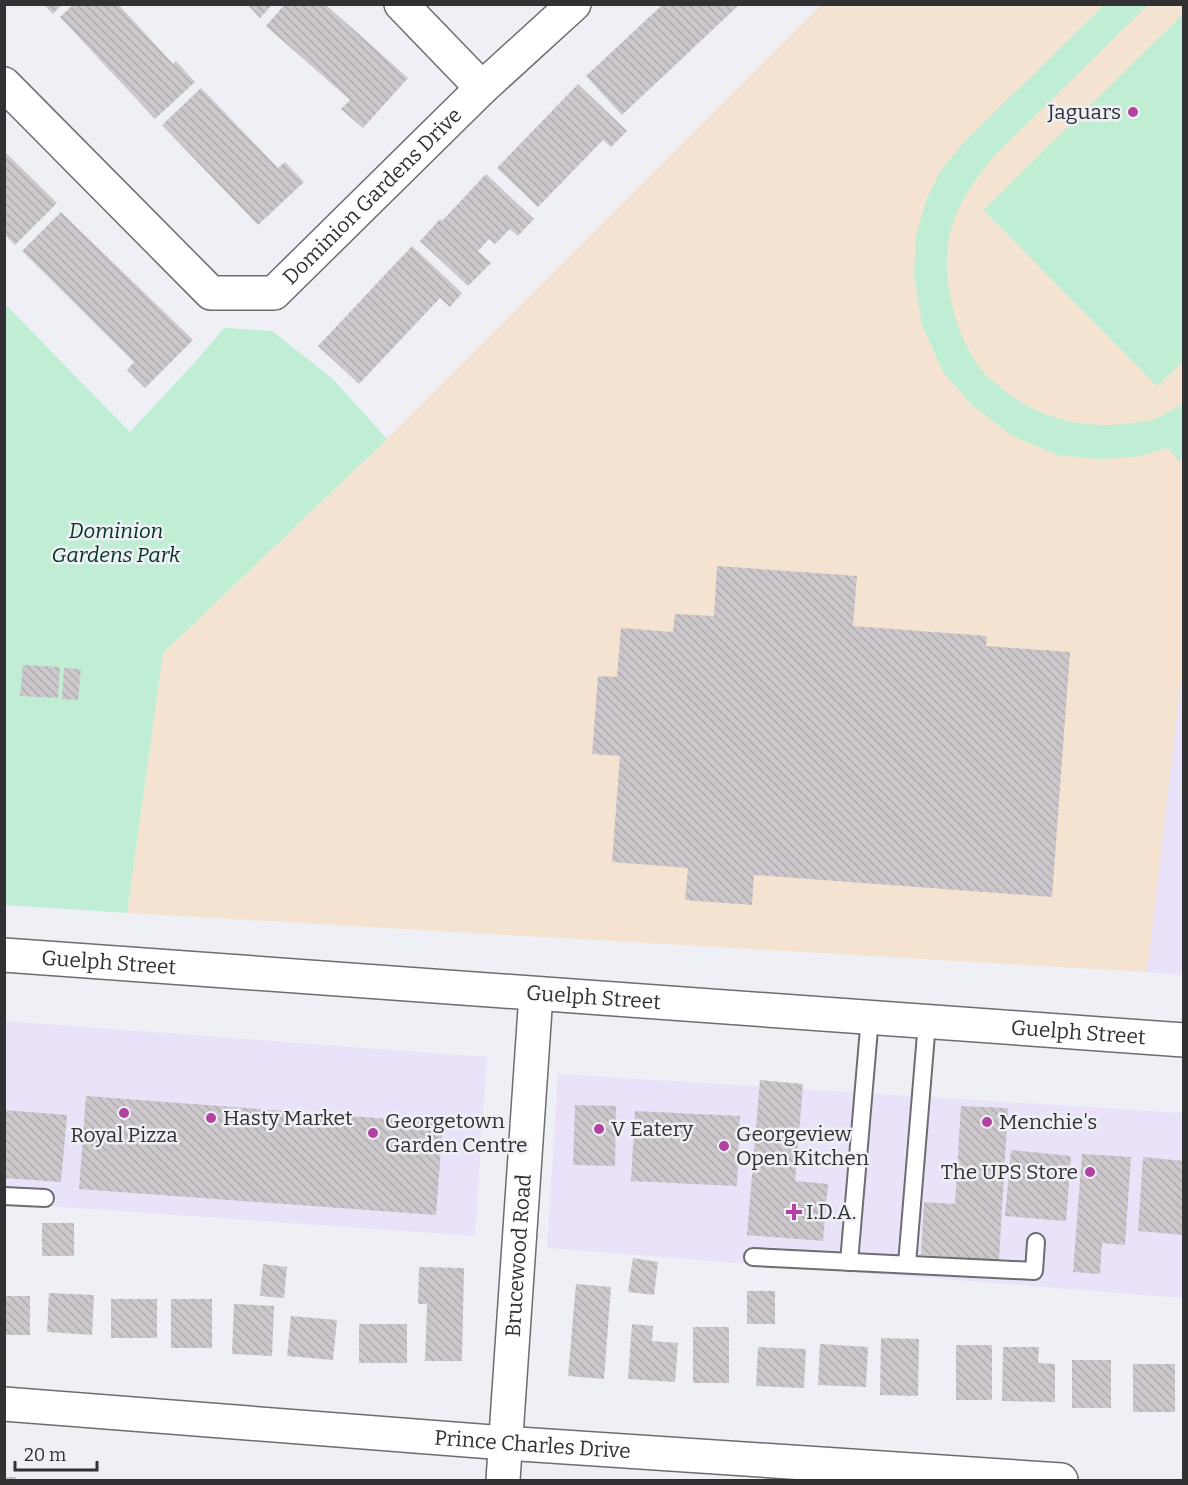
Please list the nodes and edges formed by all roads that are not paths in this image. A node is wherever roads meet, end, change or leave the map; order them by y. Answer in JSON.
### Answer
{"nodes":[{"id":1,"x":401,"y":4,"type":"edge"},
{"id":2,"x":574,"y":4,"type":"edge"},
{"id":3,"x":4,"y":84,"type":"edge"},
{"id":4,"x":482,"y":88,"type":"junction"},
{"id":5,"x":4,"y":955,"type":"edge"},
{"id":6,"x":537,"y":994,"type":"junction"},
{"id":7,"x":870,"y":1017,"type":"junction"},
{"id":8,"x":927,"y":1022,"type":"junction"},
{"id":9,"x":1184,"y":1040,"type":"edge"},
{"id":10,"x":4,"y":1196,"type":"edge"},
{"id":11,"x":45,"y":1198,"type":"dead end"},
{"id":12,"x":1036,"y":1242,"type":"dead end"},
{"id":13,"x":753,"y":1257,"type":"dead end"},
{"id":14,"x":849,"y":1262,"type":"junction"},
{"id":15,"x":907,"y":1264,"type":"junction"},
{"id":16,"x":4,"y":1404,"type":"edge"},
{"id":17,"x":505,"y":1443,"type":"junction"},
{"id":18,"x":503,"y":1480,"type":"edge"},
{"id":19,"x":1061,"y":1480,"type":"edge"}],
"edges":[{"from":1,"to":4,"type":"street"},
{"from":2,"to":4,"type":"street","name":"Dominion Gardens Drive"},
{"from":3,"to":4,"type":"street","name":"Dominion Gardens Drive"},
{"from":5,"to":6,"type":"street","name":"Guelph Street"},
{"from":6,"to":7,"type":"street","name":"Guelph Street"},
{"from":6,"to":17,"type":"street","name":"Brucewood Road"},
{"from":7,"to":8,"type":"street","name":"Guelph Street"},
{"from":7,"to":14,"type":"lane"},
{"from":8,"to":9,"type":"street","name":"Guelph Street"},
{"from":8,"to":15,"type":"lane"},
{"from":10,"to":11,"type":"lane"},
{"from":12,"to":15,"type":"lane"},
{"from":13,"to":14,"type":"lane"},
{"from":14,"to":15,"type":"lane"},
{"from":16,"to":17,"type":"street","name":"Prince Charles Drive"},
{"from":17,"to":18,"type":"street","name":"Brucewood Road"},
{"from":17,"to":19,"type":"street","name":"Prince Charles Drive"}]}
